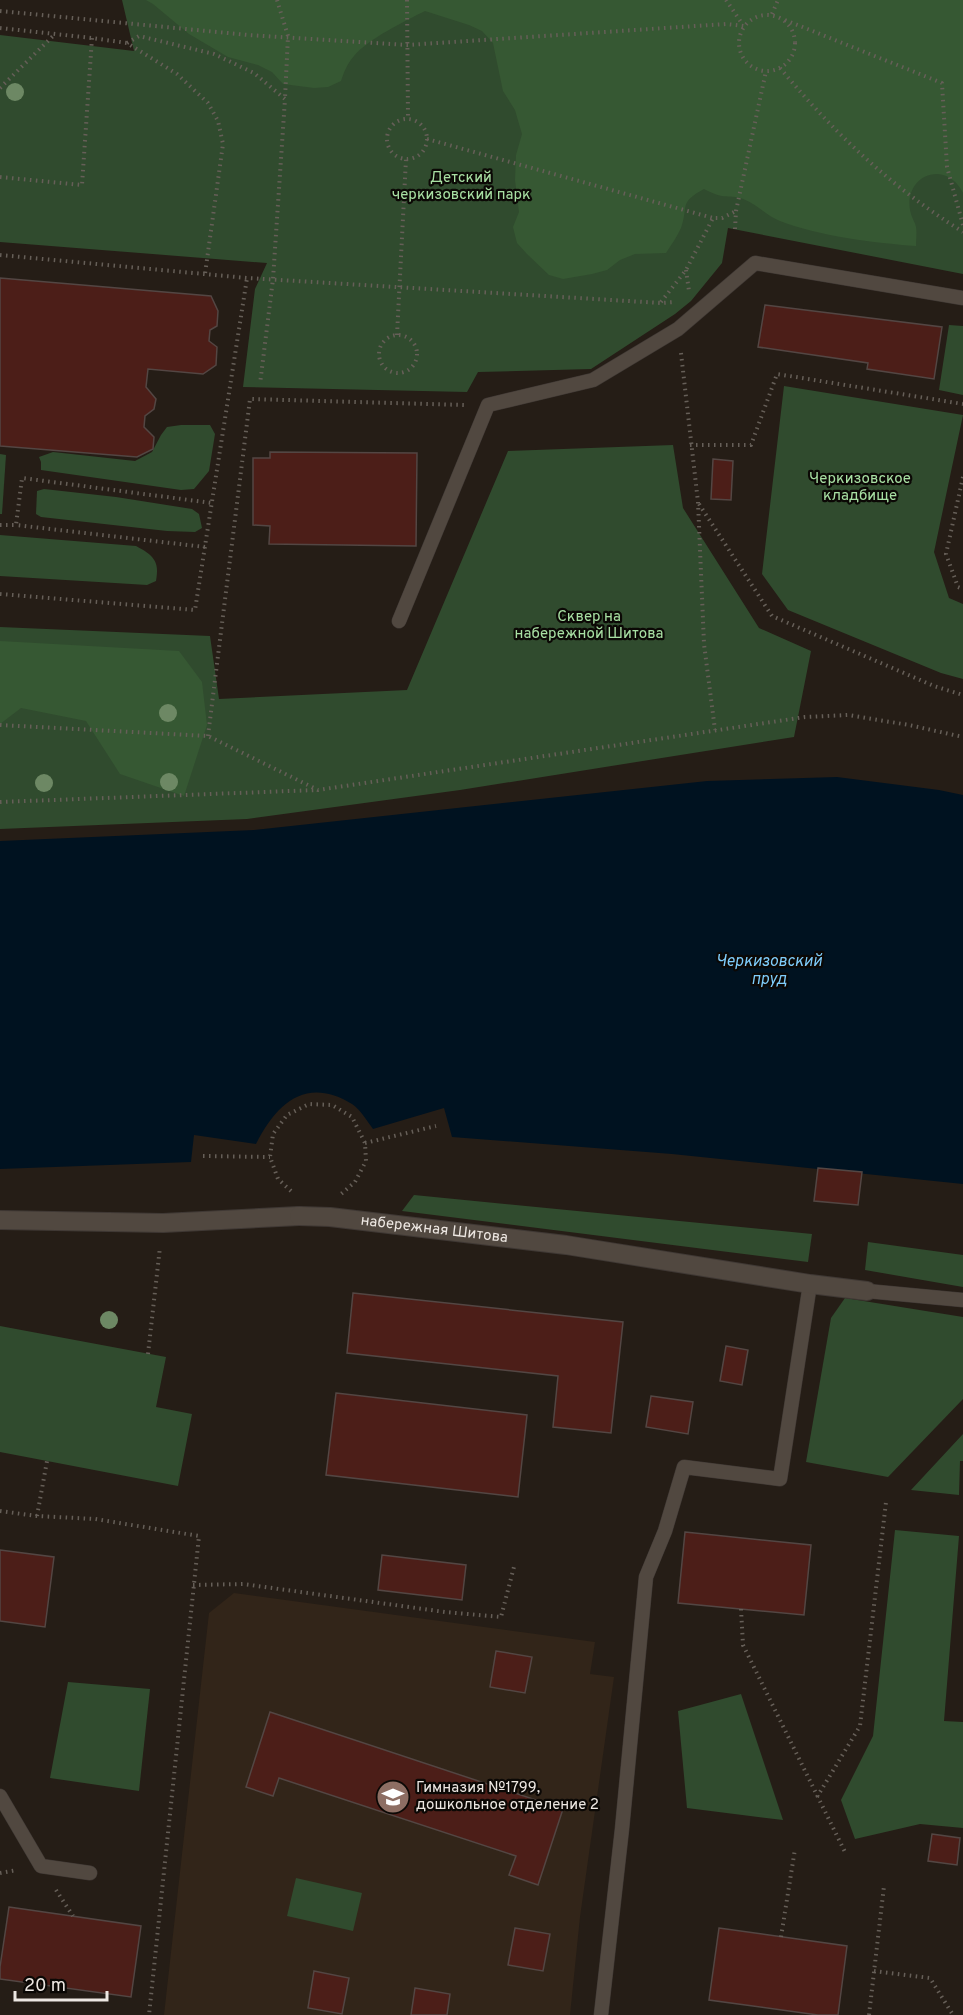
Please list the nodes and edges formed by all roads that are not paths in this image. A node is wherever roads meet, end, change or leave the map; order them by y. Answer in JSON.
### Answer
{"nodes":[{"id":1,"x":963,"y":298,"type":"edge"},
{"id":2,"x":399,"y":621,"type":"dead end"},
{"id":3,"x":0,"y":1220,"type":"edge"},
{"id":4,"x":810,"y":1284,"type":"junction"},
{"id":5,"x":867,"y":1291,"type":"joint"},
{"id":6,"x":963,"y":1300,"type":"edge"},
{"id":7,"x":0,"y":1796,"type":"edge"},
{"id":8,"x":90,"y":1872,"type":"dead end"},
{"id":9,"x":601,"y":2015,"type":"edge"}],
"edges":[{"from":1,"to":2,"type":"lane"},
{"from":3,"to":4,"type":"street","name":"набережная Шитова"},
{"from":4,"to":5,"type":"street","name":"набережная Шитова"},
{"from":4,"to":9,"type":"lane"},
{"from":5,"to":6,"type":"lane"},
{"from":7,"to":8,"type":"lane"}]}
